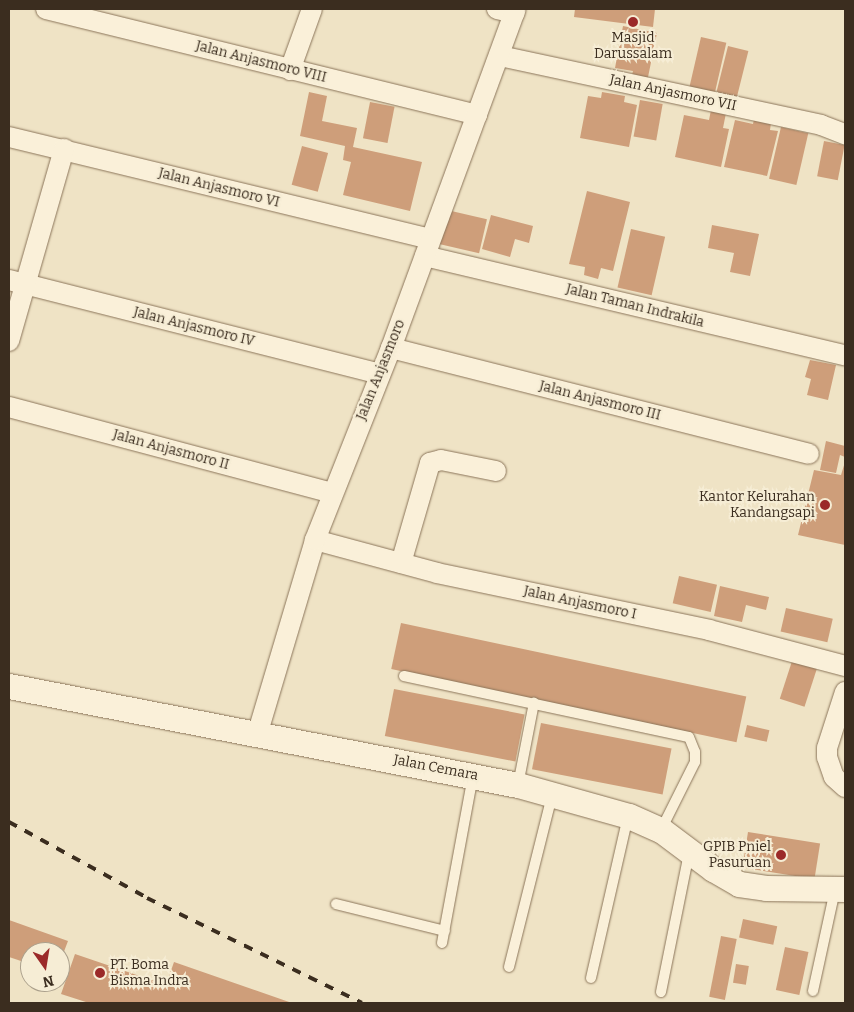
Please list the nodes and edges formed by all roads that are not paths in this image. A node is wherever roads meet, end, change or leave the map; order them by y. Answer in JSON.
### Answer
{"nodes":[{"id":1,"x":46,"y":9,"type":"edge"},
{"id":2,"x":312,"y":9,"type":"edge"},
{"id":3,"x":509,"y":10,"type":"edge"},
{"id":4,"x":500,"y":56,"type":"junction"},
{"id":5,"x":290,"y":70,"type":"junction"},
{"id":6,"x":476,"y":115,"type":"junction"},
{"id":7,"x":845,"y":134,"type":"edge"},
{"id":8,"x":9,"y":137,"type":"edge"},
{"id":9,"x":64,"y":150,"type":"junction"},
{"id":10,"x":428,"y":248,"type":"junction"},
{"id":11,"x":18,"y":282,"type":"edge"},
{"id":12,"x":9,"y":341,"type":"edge"},
{"id":13,"x":391,"y":348,"type":"junction"},
{"id":14,"x":845,"y":355,"type":"edge"},
{"id":15,"x":380,"y":374,"type":"junction"},
{"id":16,"x":9,"y":407,"type":"edge"},
{"id":17,"x":809,"y":454,"type":"dead end"},
{"id":18,"x":496,"y":471,"type":"dead end"},
{"id":19,"x":333,"y":493,"type":"junction"},
{"id":20,"x":315,"y":540,"type":"junction"},
{"id":21,"x":401,"y":563,"type":"junction"},
{"id":22,"x":845,"y":666,"type":"edge"},
{"id":23,"x":404,"y":676,"type":"dead end"},
{"id":24,"x":9,"y":686,"type":"edge"},
{"id":25,"x":845,"y":692,"type":"edge"},
{"id":26,"x":534,"y":703,"type":"junction"},
{"id":27,"x":257,"y":735,"type":"junction"},
{"id":28,"x":474,"y":775,"type":"junction"},
{"id":29,"x":518,"y":785,"type":"junction"},
{"id":30,"x":845,"y":787,"type":"edge"},
{"id":31,"x":552,"y":796,"type":"junction"},
{"id":32,"x":629,"y":816,"type":"junction"},
{"id":33,"x":661,"y":830,"type":"junction"},
{"id":34,"x":690,"y":850,"type":"junction"},
{"id":35,"x":840,"y":889,"type":"edge"},
{"id":36,"x":336,"y":904,"type":"dead end"},
{"id":37,"x":445,"y":932,"type":"junction"},
{"id":38,"x":442,"y":943,"type":"dead end"},
{"id":39,"x":509,"y":967,"type":"dead end"},
{"id":40,"x":591,"y":978,"type":"dead end"},
{"id":41,"x":813,"y":990,"type":"dead end"},
{"id":42,"x":661,"y":992,"type":"dead end"}],
"edges":[{"from":1,"to":5,"type":"street","name":"Jalan Anjasmoro VIII"},
{"from":2,"to":5,"type":"street"},
{"from":3,"to":4,"type":"street","name":"Jalan Anjasmoro"},
{"from":4,"to":6,"type":"street","name":"Jalan Anjasmoro"},
{"from":4,"to":7,"type":"street","name":"Jalan Anjasmoro VII"},
{"from":5,"to":6,"type":"street","name":"Jalan Anjasmoro VIII"},
{"from":6,"to":10,"type":"street","name":"Jalan Anjasmoro"},
{"from":8,"to":9,"type":"street","name":"Jalan Anjasmoro VI"},
{"from":9,"to":10,"type":"street","name":"Jalan Anjasmoro VI"},
{"from":9,"to":11,"type":"street"},
{"from":10,"to":13,"type":"street","name":"Jalan Anjasmoro"},
{"from":10,"to":14,"type":"street","name":"Jalan Taman Indrakila"},
{"from":11,"to":12,"type":"street"},
{"from":11,"to":15,"type":"street","name":"Jalan Anjasmoro IV"},
{"from":13,"to":15,"type":"street","name":"Jalan Anjasmoro"},
{"from":13,"to":17,"type":"street","name":"Jalan Anjasmoro III"},
{"from":15,"to":19,"type":"street","name":"Jalan Anjasmoro"},
{"from":16,"to":19,"type":"street","name":"Jalan Anjasmoro II"},
{"from":18,"to":21,"type":"street"},
{"from":19,"to":20,"type":"street","name":"Jalan Anjasmoro"},
{"from":20,"to":21,"type":"street","name":"Jalan Anjasmoro I"},
{"from":20,"to":27,"type":"street","name":"Jalan Anjasmoro"},
{"from":21,"to":22,"type":"street","name":"Jalan Anjasmoro I"},
{"from":23,"to":26,"type":"lane"},
{"from":24,"to":27,"type":"street","name":"Jalan Cemara"},
{"from":25,"to":30,"type":"street"},
{"from":26,"to":29,"type":"lane"},
{"from":26,"to":33,"type":"lane"},
{"from":27,"to":28,"type":"street","name":"Jalan Cemara"},
{"from":28,"to":29,"type":"street","name":"Jalan Cemara"},
{"from":28,"to":37,"type":"lane"},
{"from":29,"to":31,"type":"street","name":"Jalan Cemara"},
{"from":31,"to":32,"type":"street","name":"Jalan Cemara"},
{"from":31,"to":39,"type":"lane"},
{"from":32,"to":33,"type":"street","name":"Jalan Cemara"},
{"from":32,"to":40,"type":"lane"},
{"from":33,"to":34,"type":"street","name":"Jalan Cemara"},
{"from":34,"to":35,"type":"street","name":"Jalan Cemara"},
{"from":34,"to":42,"type":"lane"},
{"from":35,"to":41,"type":"lane"},
{"from":36,"to":37,"type":"lane"},
{"from":37,"to":38,"type":"lane"}]}
